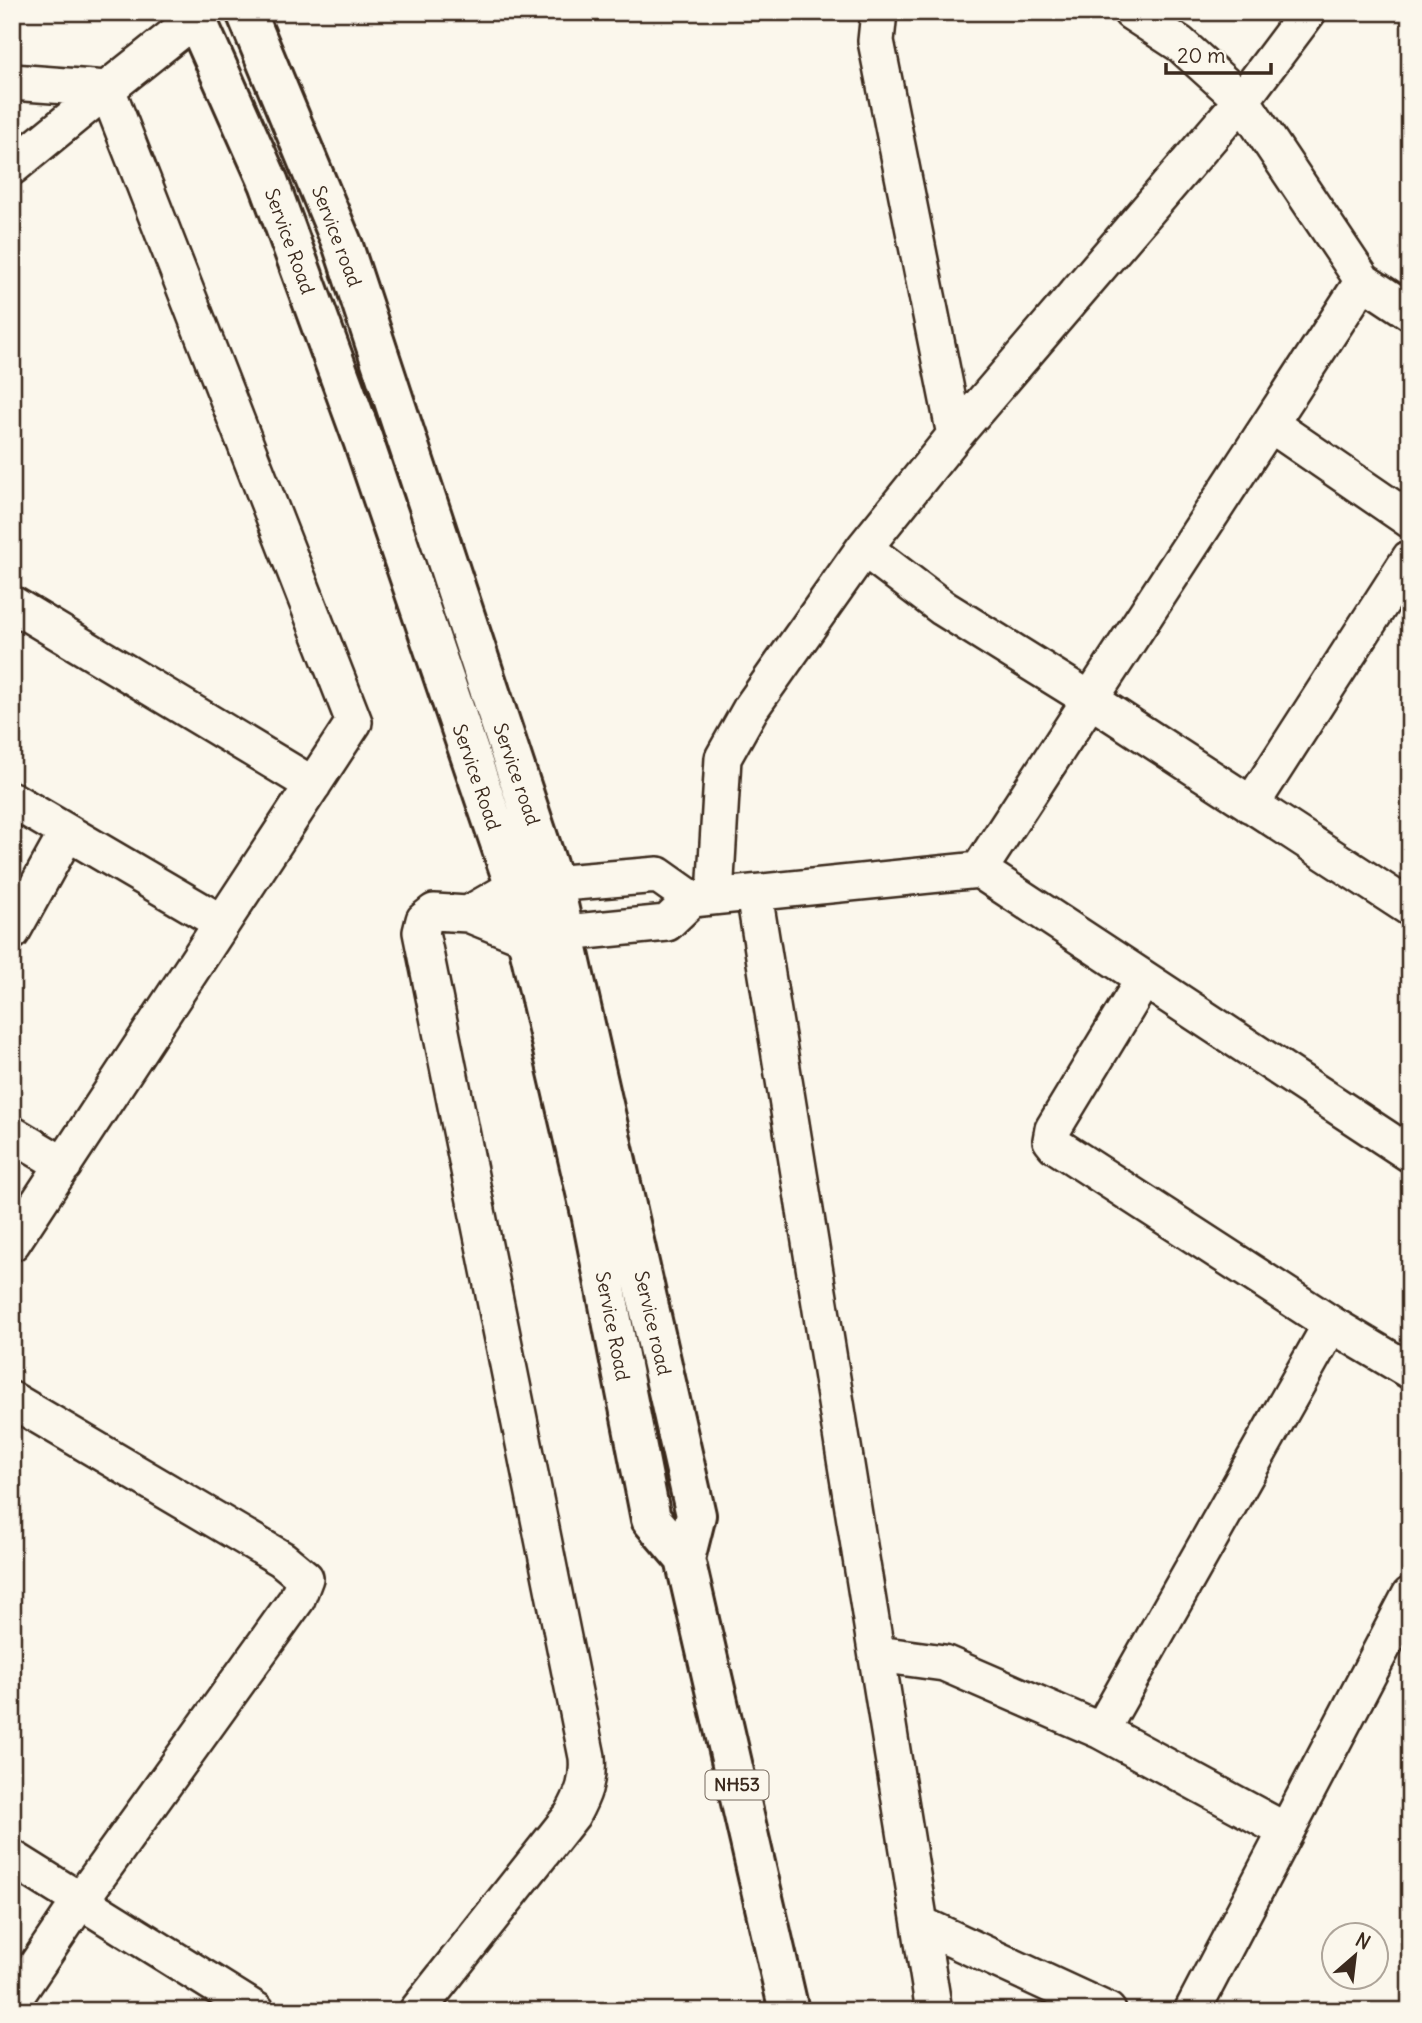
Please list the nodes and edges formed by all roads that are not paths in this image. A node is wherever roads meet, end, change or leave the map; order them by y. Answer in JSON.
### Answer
{"nodes":[{"id":1,"x":246,"y":12,"type":"edge"},
{"id":2,"x":879,"y":12,"type":"edge"},
{"id":3,"x":1131,"y":12,"type":"edge"},
{"id":4,"x":1308,"y":12,"type":"edge"},
{"id":5,"x":195,"y":15,"type":"edge"},
{"id":6,"x":12,"y":82,"type":"edge"},
{"id":7,"x":107,"y":89,"type":"junction"},
{"id":8,"x":1242,"y":100,"type":"junction"},
{"id":9,"x":12,"y":167,"type":"edge"},
{"id":10,"x":1363,"y":281,"type":"junction"},
{"id":11,"x":1408,"y":308,"type":"edge"},
{"id":12,"x":1270,"y":424,"type":"junction"},
{"id":13,"x":955,"y":435,"type":"junction"},
{"id":14,"x":1410,"y":520,"type":"edge"},
{"id":15,"x":864,"y":548,"type":"junction"},
{"id":16,"x":1410,"y":558,"type":"edge"},
{"id":17,"x":12,"y":604,"type":"edge"},
{"id":18,"x":1091,"y":700,"type":"junction"},
{"id":19,"x":313,"y":785,"type":"junction"},
{"id":20,"x":12,"y":800,"type":"edge"},
{"id":21,"x":1251,"y":805,"type":"junction"},
{"id":22,"x":67,"y":833,"type":"junction"},
{"id":23,"x":979,"y":870,"type":"junction"},
{"id":24,"x":554,"y":883,"type":"junction"},
{"id":25,"x":515,"y":887,"type":"junction"},
{"id":26,"x":754,"y":894,"type":"junction"},
{"id":27,"x":703,"y":898,"type":"junction"},
{"id":28,"x":1410,"y":908,"type":"edge"},
{"id":29,"x":468,"y":914,"type":"junction"},
{"id":30,"x":222,"y":923,"type":"junction"},
{"id":31,"x":564,"y":931,"type":"junction"},
{"id":32,"x":12,"y":932,"type":"edge"},
{"id":33,"x":525,"y":937,"type":"junction"},
{"id":34,"x":1144,"y":979,"type":"junction"},
{"id":35,"x":12,"y":1134,"type":"edge"},
{"id":36,"x":1410,"y":1154,"type":"edge"},
{"id":37,"x":64,"y":1165,"type":"junction"},
{"id":38,"x":12,"y":1244,"type":"edge"},
{"id":39,"x":1331,"y":1324,"type":"junction"},
{"id":40,"x":1410,"y":1371,"type":"edge"},
{"id":41,"x":12,"y":1400,"type":"edge"},
{"id":42,"x":685,"y":1559,"type":"junction"},
{"id":43,"x":1410,"y":1595,"type":"edge"},
{"id":44,"x":878,"y":1654,"type":"junction"},
{"id":45,"x":1101,"y":1731,"type":"junction"},
{"id":46,"x":1286,"y":1831,"type":"junction"},
{"id":47,"x":12,"y":1858,"type":"edge"},
{"id":48,"x":80,"y":1901,"type":"junction"},
{"id":49,"x":920,"y":1924,"type":"junction"},
{"id":50,"x":12,"y":2002,"type":"edge"},
{"id":51,"x":257,"y":2011,"type":"edge"},
{"id":52,"x":417,"y":2011,"type":"edge"},
{"id":53,"x":789,"y":2011,"type":"edge"},
{"id":54,"x":934,"y":2011,"type":"edge"},
{"id":55,"x":1108,"y":2011,"type":"edge"},
{"id":56,"x":1192,"y":2011,"type":"edge"}],
"edges":[{"from":1,"to":24,"type":"highway","name":"Service road"},
{"from":2,"to":13,"type":"street"},
{"from":3,"to":8,"type":"street"},
{"from":4,"to":8,"type":"street"},
{"from":5,"to":7,"type":"street"},
{"from":5,"to":25,"type":"highway","name":"Service Road"},
{"from":6,"to":7,"type":"street"},
{"from":7,"to":9,"type":"street"},
{"from":7,"to":19,"type":"street"},
{"from":8,"to":10,"type":"street"},
{"from":8,"to":13,"type":"street"},
{"from":10,"to":11,"type":"street"},
{"from":10,"to":12,"type":"street"},
{"from":12,"to":14,"type":"street"},
{"from":12,"to":18,"type":"street"},
{"from":13,"to":15,"type":"street"},
{"from":15,"to":18,"type":"street"},
{"from":15,"to":27,"type":"street"},
{"from":16,"to":21,"type":"street"},
{"from":17,"to":19,"type":"street"},
{"from":18,"to":21,"type":"street"},
{"from":18,"to":23,"type":"street"},
{"from":19,"to":30,"type":"street"},
{"from":20,"to":22,"type":"street"},
{"from":21,"to":28,"type":"street"},
{"from":22,"to":30,"type":"street"},
{"from":22,"to":32,"type":"street"},
{"from":23,"to":26,"type":"street"},
{"from":23,"to":34,"type":"street"},
{"from":24,"to":25,"type":"street"},
{"from":24,"to":27,"type":"street"},
{"from":24,"to":31,"type":"highway","name":"Service road"},
{"from":25,"to":29,"type":"street"},
{"from":25,"to":33,"type":"highway","name":"Service Road"},
{"from":26,"to":27,"type":"street"},
{"from":26,"to":44,"type":"street"},
{"from":27,"to":31,"type":"street"},
{"from":29,"to":33,"type":"street"},
{"from":29,"to":52,"type":"street"},
{"from":30,"to":37,"type":"street"},
{"from":31,"to":33,"type":"street"},
{"from":31,"to":42,"type":"highway","name":"Service road"},
{"from":33,"to":42,"type":"highway","name":"Service Road"},
{"from":34,"to":36,"type":"street"},
{"from":34,"to":39,"type":"street"},
{"from":35,"to":37,"type":"street"},
{"from":37,"to":38,"type":"street"},
{"from":39,"to":40,"type":"street"},
{"from":39,"to":45,"type":"street"},
{"from":41,"to":48,"type":"street"},
{"from":42,"to":53,"type":"highway","number":"NH53"},
{"from":43,"to":46,"type":"street"},
{"from":44,"to":45,"type":"street"},
{"from":44,"to":49,"type":"street"},
{"from":45,"to":46,"type":"street"},
{"from":46,"to":56,"type":"street"},
{"from":47,"to":48,"type":"street"},
{"from":48,"to":50,"type":"street"},
{"from":48,"to":51,"type":"street"},
{"from":49,"to":54,"type":"street"},
{"from":49,"to":55,"type":"street"}]}
